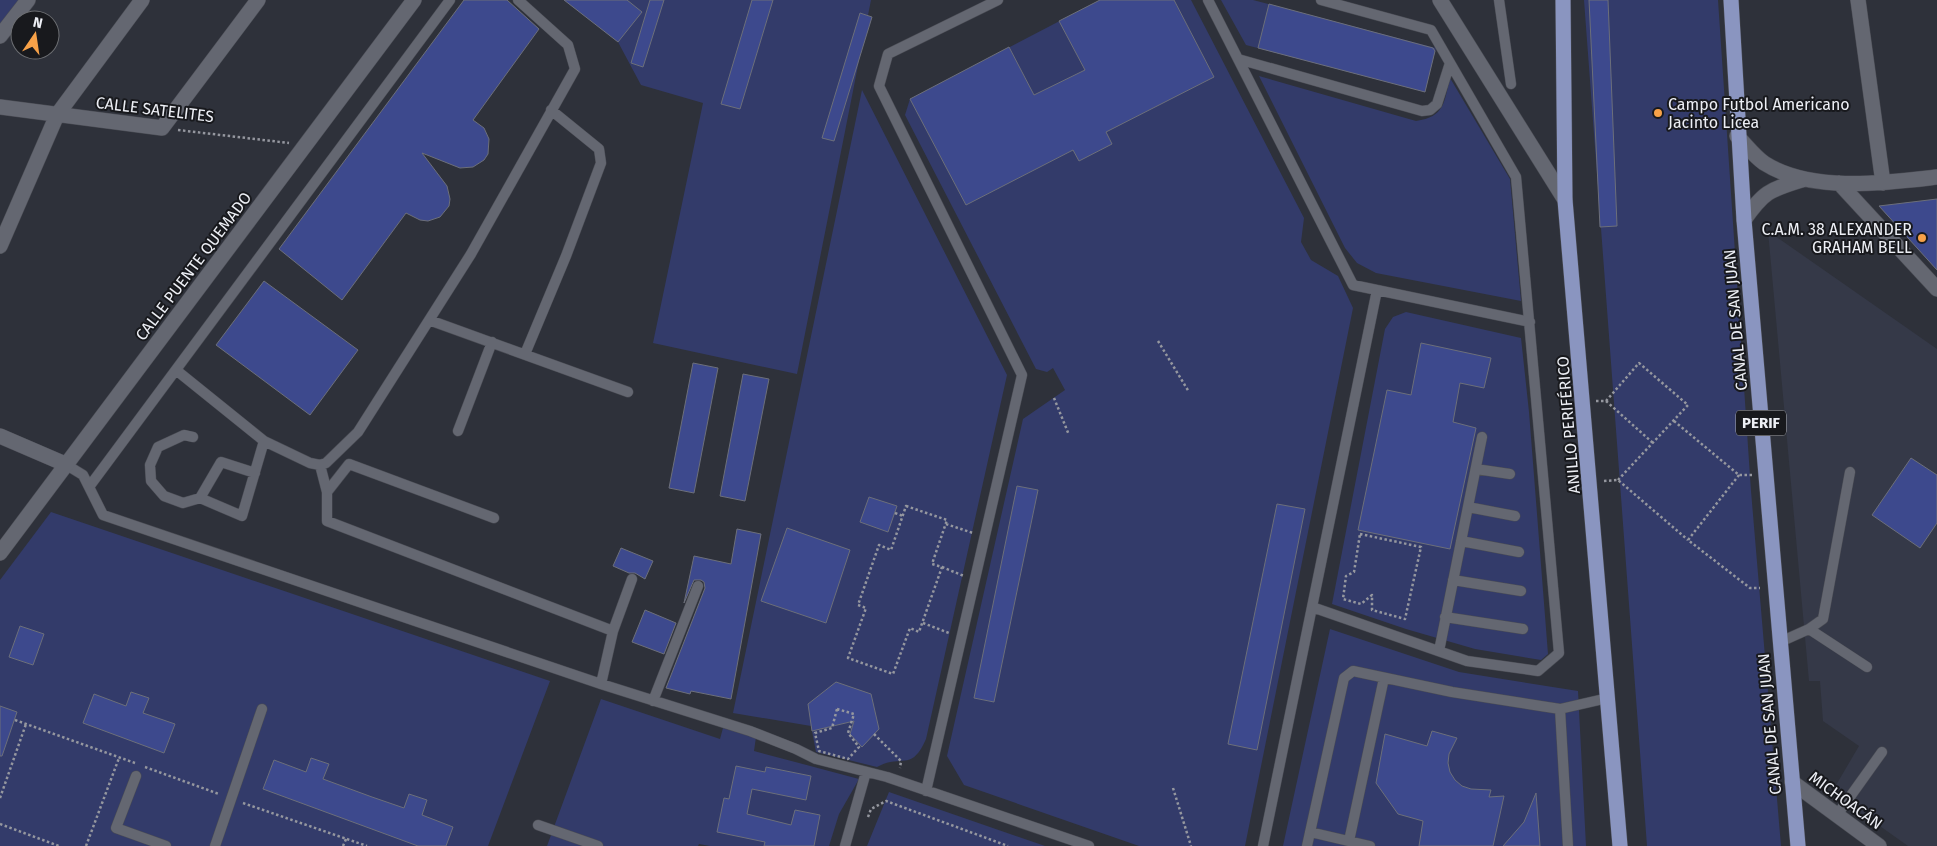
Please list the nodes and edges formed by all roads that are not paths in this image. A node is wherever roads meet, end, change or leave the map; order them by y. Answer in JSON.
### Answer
{"nodes":[{"id":1,"x":28,"y":0,"type":"edge"},
{"id":2,"x":142,"y":0,"type":"edge"},
{"id":3,"x":258,"y":0,"type":"edge"},
{"id":4,"x":414,"y":0,"type":"edge"},
{"id":5,"x":450,"y":0,"type":"edge"},
{"id":6,"x":518,"y":0,"type":"edge"},
{"id":7,"x":998,"y":0,"type":"edge"},
{"id":8,"x":1208,"y":0,"type":"edge"},
{"id":9,"x":1321,"y":0,"type":"edge"},
{"id":10,"x":1440,"y":0,"type":"edge"},
{"id":11,"x":1499,"y":0,"type":"edge"},
{"id":12,"x":1563,"y":0,"type":"edge"},
{"id":13,"x":1730,"y":0,"type":"edge"},
{"id":14,"x":1858,"y":0,"type":"edge"},
{"id":15,"x":0,"y":36,"type":"edge"},
{"id":16,"x":1238,"y":59,"type":"junction"},
{"id":17,"x":1450,"y":63,"type":"junction"},
{"id":18,"x":1511,"y":84,"type":"dead end"},
{"id":19,"x":0,"y":106,"type":"edge"},
{"id":20,"x":551,"y":110,"type":"junction"},
{"id":21,"x":57,"y":115,"type":"junction"},
{"id":22,"x":1737,"y":136,"type":"junction"},
{"id":23,"x":1937,"y":177,"type":"edge"},
{"id":24,"x":1805,"y":179,"type":"junction"},
{"id":25,"x":1839,"y":183,"type":"junction"},
{"id":26,"x":1883,"y":183,"type":"junction"},
{"id":27,"x":1565,"y":200,"type":"junction"},
{"id":28,"x":1744,"y":220,"type":"junction"},
{"id":29,"x":0,"y":246,"type":"edge"},
{"id":30,"x":1937,"y":289,"type":"edge"},
{"id":31,"x":1377,"y":290,"type":"junction"},
{"id":32,"x":429,"y":320,"type":"junction"},
{"id":33,"x":1530,"y":322,"type":"junction"},
{"id":34,"x":492,"y":342,"type":"junction"},
{"id":35,"x":525,"y":354,"type":"junction"},
{"id":36,"x":176,"y":370,"type":"junction"},
{"id":37,"x":628,"y":392,"type":"dead end"},
{"id":38,"x":458,"y":431,"type":"dead end"},
{"id":39,"x":0,"y":436,"type":"edge"},
{"id":40,"x":193,"y":437,"type":"dead end"},
{"id":41,"x":1482,"y":437,"type":"dead end"},
{"id":42,"x":264,"y":440,"type":"junction"},
{"id":43,"x":65,"y":464,"type":"junction"},
{"id":44,"x":320,"y":465,"type":"junction"},
{"id":45,"x":1476,"y":469,"type":"junction"},
{"id":46,"x":1850,"y":472,"type":"dead end"},
{"id":47,"x":255,"y":473,"type":"junction"},
{"id":48,"x":1510,"y":474,"type":"dead end"},
{"id":49,"x":89,"y":487,"type":"junction"},
{"id":50,"x":326,"y":492,"type":"junction"},
{"id":51,"x":200,"y":498,"type":"junction"},
{"id":52,"x":1468,"y":507,"type":"junction"},
{"id":53,"x":1515,"y":516,"type":"dead end"},
{"id":54,"x":494,"y":518,"type":"dead end"},
{"id":55,"x":1461,"y":541,"type":"junction"},
{"id":56,"x":1519,"y":552,"type":"dead end"},
{"id":57,"x":0,"y":553,"type":"edge"},
{"id":58,"x":632,"y":579,"type":"dead end"},
{"id":59,"x":1453,"y":580,"type":"junction"},
{"id":60,"x":698,"y":586,"type":"dead end"},
{"id":61,"x":1521,"y":592,"type":"dead end"},
{"id":62,"x":1312,"y":608,"type":"junction"},
{"id":63,"x":1445,"y":617,"type":"junction"},
{"id":64,"x":1523,"y":629,"type":"dead end"},
{"id":65,"x":1809,"y":629,"type":"junction"},
{"id":66,"x":613,"y":631,"type":"junction"},
{"id":67,"x":1780,"y":642,"type":"junction"},
{"id":68,"x":1438,"y":651,"type":"junction"},
{"id":69,"x":1867,"y":667,"type":"dead end"},
{"id":70,"x":1384,"y":678,"type":"junction"},
{"id":71,"x":601,"y":684,"type":"junction"},
{"id":72,"x":1608,"y":698,"type":"junction"},
{"id":73,"x":653,"y":701,"type":"junction"},
{"id":74,"x":262,"y":709,"type":"dead end"},
{"id":75,"x":1560,"y":709,"type":"junction"},
{"id":76,"x":1882,"y":752,"type":"dead end"},
{"id":77,"x":866,"y":772,"type":"junction"},
{"id":78,"x":136,"y":776,"type":"dead end"},
{"id":79,"x":1792,"y":782,"type":"junction"},
{"id":80,"x":926,"y":791,"type":"junction"},
{"id":81,"x":1837,"y":815,"type":"junction"},
{"id":82,"x":538,"y":825,"type":"dead end"},
{"id":83,"x":1310,"y":832,"type":"junction"},
{"id":84,"x":1349,"y":841,"type":"junction"},
{"id":85,"x":166,"y":846,"type":"edge"},
{"id":86,"x":215,"y":846,"type":"edge"},
{"id":87,"x":598,"y":846,"type":"edge"},
{"id":88,"x":845,"y":846,"type":"edge"},
{"id":89,"x":1089,"y":846,"type":"edge"},
{"id":90,"x":1263,"y":846,"type":"edge"},
{"id":91,"x":1307,"y":846,"type":"edge"},
{"id":92,"x":1370,"y":846,"type":"edge"},
{"id":93,"x":1568,"y":846,"type":"edge"},
{"id":94,"x":1620,"y":846,"type":"edge"},
{"id":95,"x":1798,"y":846,"type":"edge"},
{"id":96,"x":1879,"y":846,"type":"edge"}],
"edges":[{"from":1,"to":15,"type":"street"},
{"from":2,"to":21,"type":"street"},
{"from":3,"to":21,"type":"street","name":"CALLE SATELITES"},
{"from":4,"to":43,"type":"street","name":"CALLE PUENTE QUEMADO"},
{"from":5,"to":36,"type":"lane"},
{"from":6,"to":20,"type":"lane"},
{"from":7,"to":80,"type":"lane"},
{"from":8,"to":16,"type":"lane"},
{"from":9,"to":17,"type":"lane"},
{"from":10,"to":27,"type":"street"},
{"from":11,"to":18,"type":"lane"},
{"from":12,"to":27,"type":"main road","name":"ANILLO PERIFÉRICO"},
{"from":13,"to":22,"type":"main road","name":"CANAL DE SAN JUAN","number":"PERIF"},
{"from":14,"to":26,"type":"street"},
{"from":16,"to":17,"type":"lane"},
{"from":16,"to":31,"type":"lane"},
{"from":17,"to":33,"type":"lane"},
{"from":19,"to":21,"type":"street","name":"CALLE SATELITES"},
{"from":20,"to":32,"type":"lane"},
{"from":20,"to":35,"type":"lane"},
{"from":21,"to":29,"type":"street"},
{"from":22,"to":24,"type":"street"},
{"from":22,"to":28,"type":"main road","name":"CANAL DE SAN JUAN","number":"PERIF"},
{"from":23,"to":26,"type":"street"},
{"from":24,"to":25,"type":"street"},
{"from":24,"to":28,"type":"street"},
{"from":25,"to":26,"type":"street"},
{"from":25,"to":30,"type":"street"},
{"from":27,"to":72,"type":"main road","name":"ANILLO PERIFÉRICO"},
{"from":28,"to":67,"type":"main road","name":"CANAL DE SAN JUAN","number":"PERIF"},
{"from":31,"to":33,"type":"lane"},
{"from":31,"to":62,"type":"lane"},
{"from":32,"to":34,"type":"lane"},
{"from":32,"to":44,"type":"lane"},
{"from":33,"to":68,"type":"lane"},
{"from":34,"to":35,"type":"lane"},
{"from":34,"to":38,"type":"lane"},
{"from":35,"to":37,"type":"lane"},
{"from":36,"to":42,"type":"lane"},
{"from":36,"to":49,"type":"lane"},
{"from":39,"to":43,"type":"street"},
{"from":40,"to":51,"type":"lane"},
{"from":41,"to":45,"type":"lane"},
{"from":42,"to":44,"type":"lane"},
{"from":42,"to":47,"type":"lane"},
{"from":43,"to":49,"type":"lane"},
{"from":43,"to":57,"type":"street","name":"CALLE PUENTE QUEMADO"},
{"from":44,"to":50,"type":"lane"},
{"from":45,"to":48,"type":"lane"},
{"from":45,"to":52,"type":"lane"},
{"from":46,"to":65,"type":"lane"},
{"from":47,"to":51,"type":"lane"},
{"from":47,"to":51,"type":"lane"},
{"from":49,"to":71,"type":"lane"},
{"from":50,"to":54,"type":"lane"},
{"from":50,"to":66,"type":"lane"},
{"from":52,"to":53,"type":"lane"},
{"from":52,"to":55,"type":"lane"},
{"from":55,"to":56,"type":"lane"},
{"from":55,"to":59,"type":"lane"},
{"from":58,"to":66,"type":"lane"},
{"from":59,"to":61,"type":"lane"},
{"from":59,"to":63,"type":"lane"},
{"from":60,"to":73,"type":"lane"},
{"from":62,"to":68,"type":"lane"},
{"from":62,"to":90,"type":"lane"},
{"from":63,"to":64,"type":"lane"},
{"from":63,"to":68,"type":"lane"},
{"from":65,"to":67,"type":"lane"},
{"from":65,"to":69,"type":"lane"},
{"from":66,"to":71,"type":"lane"},
{"from":67,"to":79,"type":"main road","name":"CANAL DE SAN JUAN","number":"PERIF"},
{"from":70,"to":75,"type":"lane"},
{"from":70,"to":83,"type":"lane"},
{"from":70,"to":84,"type":"lane"},
{"from":71,"to":73,"type":"lane"},
{"from":72,"to":75,"type":"lane"},
{"from":72,"to":94,"type":"main road","name":"ANILLO PERIFÉRICO"},
{"from":73,"to":77,"type":"lane"},
{"from":74,"to":86,"type":"lane"},
{"from":75,"to":93,"type":"lane"},
{"from":76,"to":81,"type":"lane"},
{"from":77,"to":80,"type":"lane"},
{"from":77,"to":88,"type":"lane"},
{"from":78,"to":85,"type":"lane"},
{"from":79,"to":81,"type":"street","name":"MICHOACÁN"},
{"from":79,"to":95,"type":"main road","name":"CANAL DE SAN JUAN","number":"PERIF"},
{"from":80,"to":89,"type":"lane"},
{"from":81,"to":96,"type":"street","name":"MICHOACÁN"},
{"from":82,"to":87,"type":"lane"},
{"from":83,"to":84,"type":"lane"},
{"from":83,"to":91,"type":"lane"},
{"from":84,"to":92,"type":"lane"}]}
